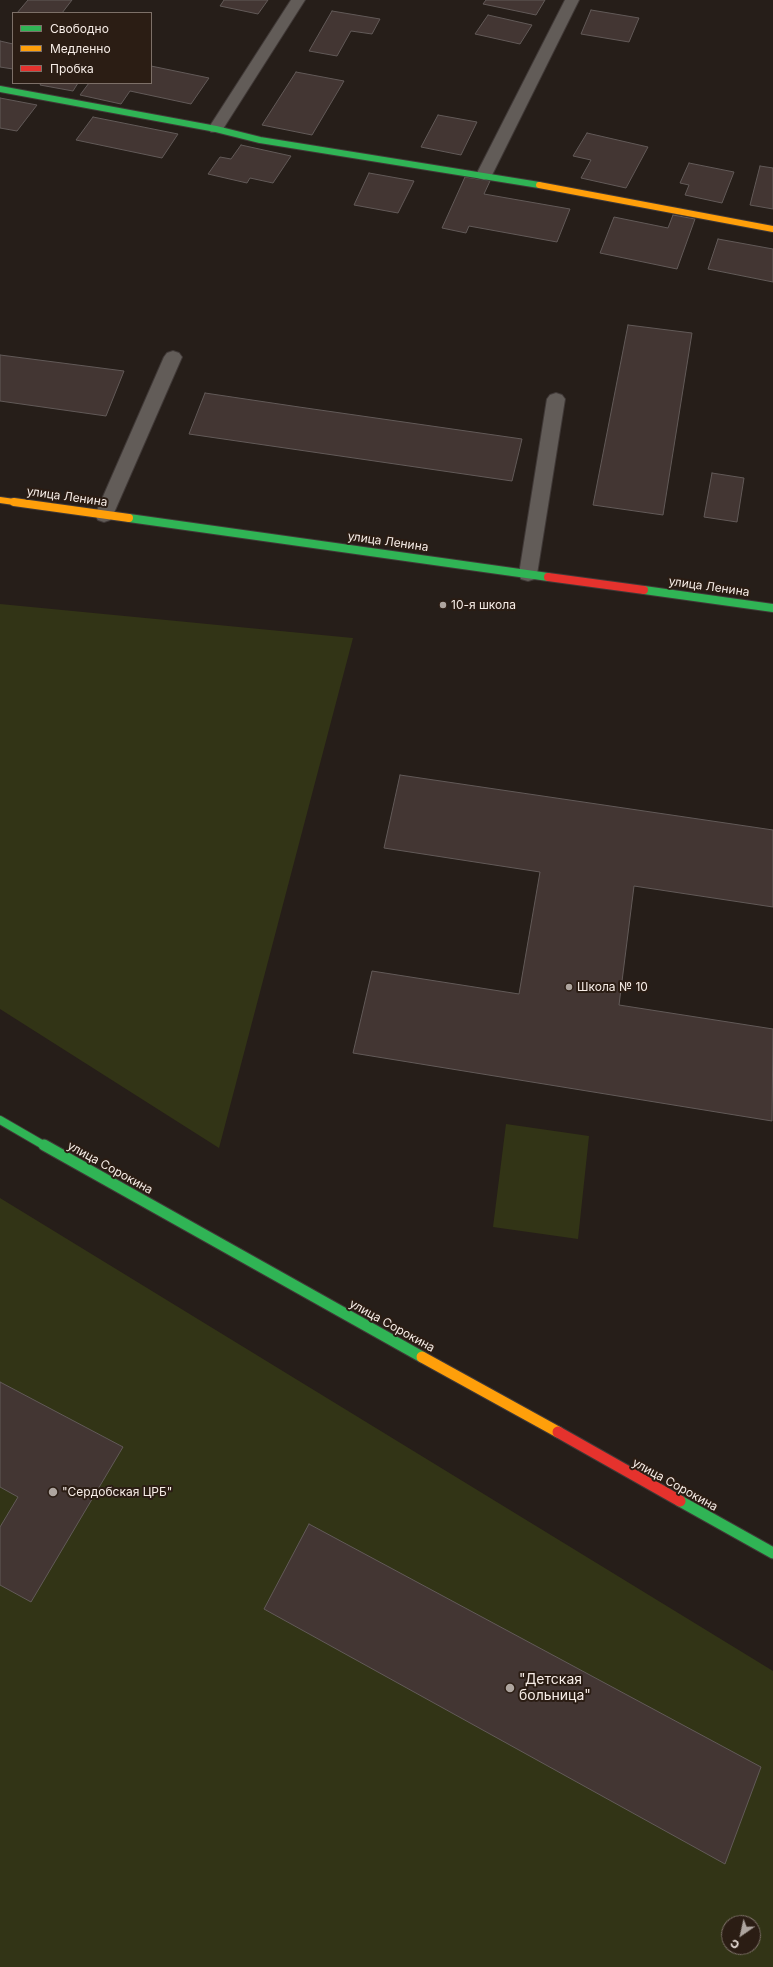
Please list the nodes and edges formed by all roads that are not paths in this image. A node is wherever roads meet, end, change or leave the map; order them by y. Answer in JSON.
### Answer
{"nodes":[{"id":1,"x":298,"y":0,"type":"edge"},
{"id":2,"x":572,"y":0,"type":"edge"},
{"id":3,"x":0,"y":89,"type":"edge"},
{"id":4,"x":216,"y":129,"type":"junction"},
{"id":5,"x":484,"y":175,"type":"junction"},
{"id":6,"x":773,"y":230,"type":"edge"},
{"id":7,"x":173,"y":357,"type":"dead end"},
{"id":8,"x":556,"y":399,"type":"dead end"},
{"id":9,"x":0,"y":500,"type":"edge"},
{"id":10,"x":104,"y":515,"type":"junction"},
{"id":11,"x":528,"y":574,"type":"junction"},
{"id":12,"x":773,"y":608,"type":"edge"},
{"id":13,"x":0,"y":1120,"type":"edge"},
{"id":14,"x":773,"y":1553,"type":"edge"}],
"edges":[{"from":1,"to":4,"type":"street"},
{"from":2,"to":5,"type":"street"},
{"from":3,"to":4,"type":"street"},
{"from":4,"to":5,"type":"street"},
{"from":5,"to":6,"type":"street"},
{"from":7,"to":10,"type":"street"},
{"from":8,"to":11,"type":"street"},
{"from":9,"to":10,"type":"street","name":"улица Ленина"},
{"from":10,"to":11,"type":"street","name":"улица Ленина"},
{"from":11,"to":12,"type":"street","name":"улица Ленина"},
{"from":13,"to":14,"type":"street","name":"улица Сорокина"}]}
